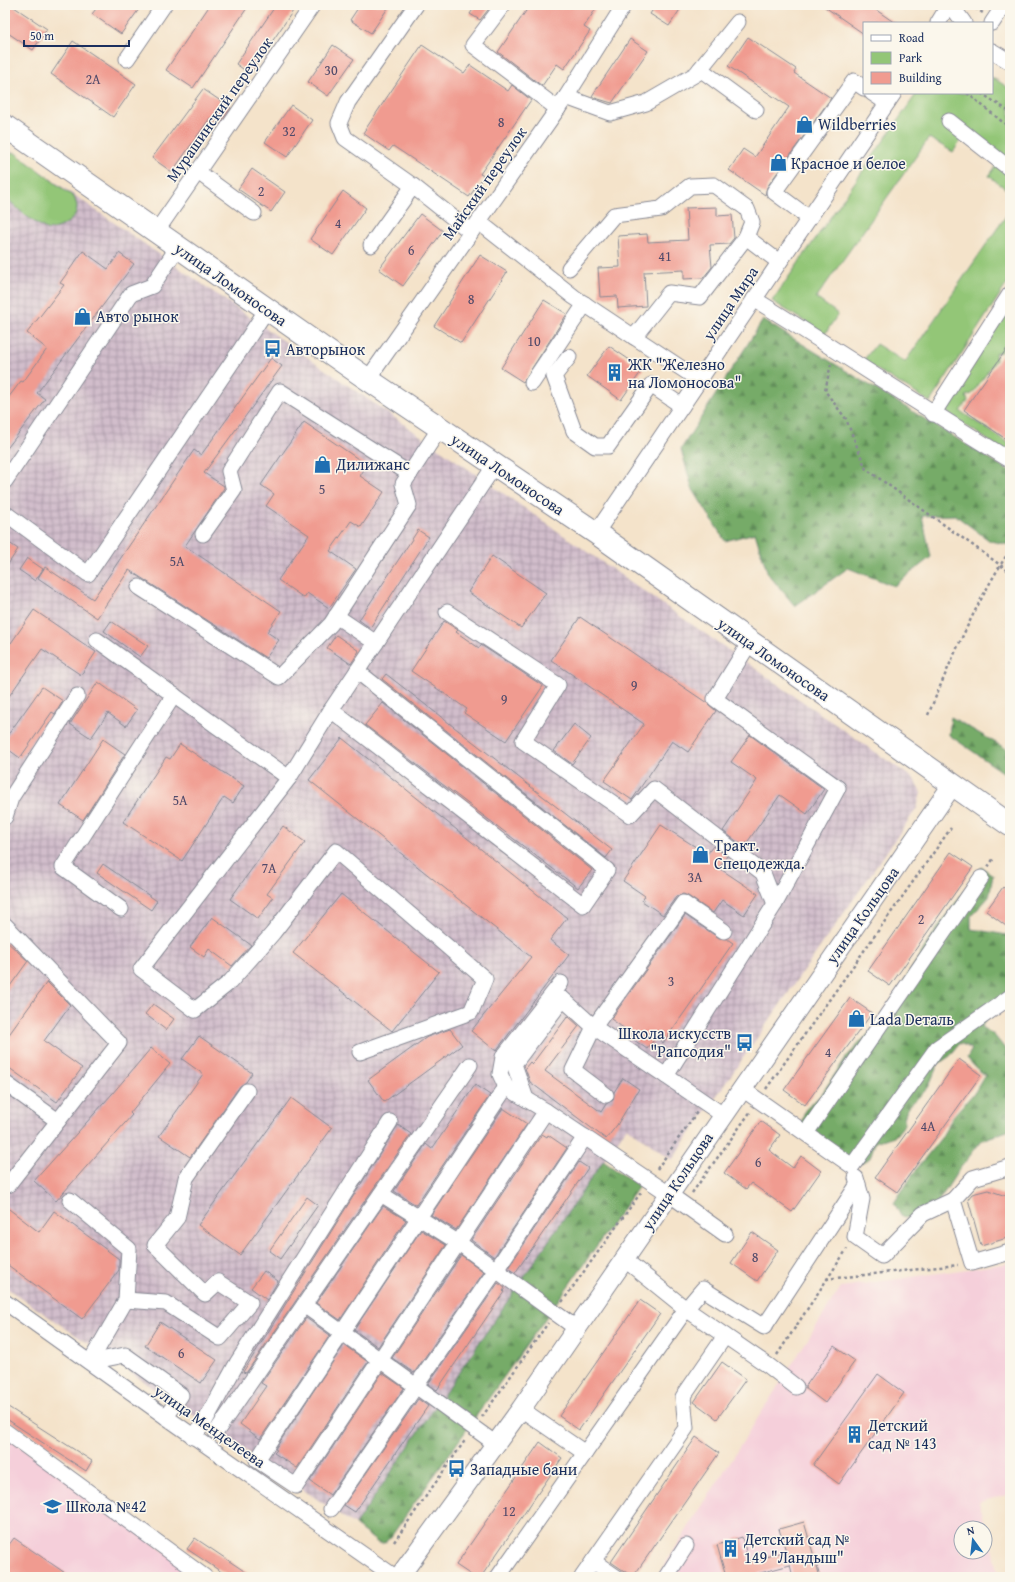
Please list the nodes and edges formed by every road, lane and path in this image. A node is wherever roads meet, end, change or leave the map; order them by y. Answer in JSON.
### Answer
{"nodes":[{"id":1,"x":164,"y":5,"type":"edge"},
{"id":2,"x":416,"y":5,"type":"edge"},
{"id":3,"x":503,"y":5,"type":"edge"},
{"id":4,"x":624,"y":5,"type":"edge"},
{"id":5,"x":950,"y":5,"type":"edge"},
{"id":6,"x":970,"y":5,"type":"edge"},
{"id":7,"x":977,"y":5,"type":"edge"},
{"id":8,"x":1004,"y":5,"type":"edge"},
{"id":9,"x":312,"y":6,"type":"dead end"},
{"id":10,"x":975,"y":8,"type":"junction"},
{"id":11,"x":988,"y":19,"type":"edge"},
{"id":12,"x":738,"y":22,"type":"dead end"},
{"id":13,"x":939,"y":22,"type":"edge"},
{"id":14,"x":963,"y":22,"type":"edge"},
{"id":15,"x":993,"y":52,"type":"edge"},
{"id":16,"x":127,"y":59,"type":"dead end"},
{"id":17,"x":1010,"y":62,"type":"edge"},
{"id":18,"x":700,"y":69,"type":"junction"},
{"id":19,"x":863,"y":87,"type":"edge"},
{"id":20,"x":876,"y":94,"type":"edge"},
{"id":21,"x":968,"y":94,"type":"edge"},
{"id":22,"x":983,"y":94,"type":"edge"},
{"id":23,"x":890,"y":98,"type":"edge"},
{"id":24,"x":562,"y":103,"type":"junction"},
{"id":25,"x":756,"y":110,"type":"dead end"},
{"id":26,"x":1010,"y":112,"type":"edge"},
{"id":27,"x":949,"y":121,"type":"dead end"},
{"id":28,"x":5,"y":126,"type":"edge"},
{"id":29,"x":1010,"y":128,"type":"edge"},
{"id":30,"x":1010,"y":169,"type":"edge"},
{"id":31,"x":198,"y":172,"type":"junction"},
{"id":32,"x":413,"y":186,"type":"junction"},
{"id":33,"x":254,"y":213,"type":"dead end"},
{"id":34,"x":809,"y":218,"type":"junction"},
{"id":35,"x":475,"y":227,"type":"junction"},
{"id":36,"x":156,"y":232,"type":"junction"},
{"id":37,"x":746,"y":236,"type":"junction"},
{"id":38,"x":371,"y":245,"type":"dead end"},
{"id":39,"x":178,"y":247,"type":"junction"},
{"id":40,"x":779,"y":262,"type":"junction"},
{"id":41,"x":569,"y":268,"type":"dead end"},
{"id":42,"x":1010,"y":294,"type":"edge"},
{"id":43,"x":754,"y":299,"type":"junction"},
{"id":44,"x":585,"y":304,"type":"junction"},
{"id":45,"x":267,"y":309,"type":"junction"},
{"id":46,"x":634,"y":337,"type":"junction"},
{"id":47,"x":834,"y":349,"type":"junction"},
{"id":48,"x":569,"y":357,"type":"dead end"},
{"id":49,"x":368,"y":379,"type":"junction"},
{"id":50,"x":699,"y":380,"type":"junction"},
{"id":51,"x":532,"y":383,"type":"dead end"},
{"id":52,"x":682,"y":406,"type":"junction"},
{"id":53,"x":933,"y":414,"type":"junction"},
{"id":54,"x":440,"y":428,"type":"junction"},
{"id":55,"x":1010,"y":460,"type":"edge"},
{"id":56,"x":495,"y":465,"type":"junction"},
{"id":57,"x":410,"y":474,"type":"junction"},
{"id":58,"x":5,"y":480,"type":"edge"},
{"id":59,"x":5,"y":513,"type":"edge"},
{"id":60,"x":596,"y":533,"type":"junction"},
{"id":61,"x":203,"y":534,"type":"dead end"},
{"id":62,"x":1010,"y":550,"type":"edge"},
{"id":63,"x":1000,"y":565,"type":"junction"},
{"id":64,"x":1010,"y":572,"type":"edge"},
{"id":65,"x":139,"y":587,"type":"dead end"},
{"id":66,"x":447,"y":612,"type":"dead end"},
{"id":67,"x":336,"y":616,"type":"junction"},
{"id":68,"x":97,"y":640,"type":"dead end"},
{"id":69,"x":376,"y":642,"type":"junction"},
{"id":70,"x":750,"y":642,"type":"junction"},
{"id":71,"x":357,"y":671,"type":"junction"},
{"id":72,"x":174,"y":695,"type":"junction"},
{"id":73,"x":77,"y":696,"type":"dead end"},
{"id":74,"x":331,"y":710,"type":"junction"},
{"id":75,"x":928,"y":716,"type":"dead end"},
{"id":76,"x":289,"y":778,"type":"junction"},
{"id":77,"x":953,"y":784,"type":"junction"},
{"id":78,"x":8,"y":794,"type":"edge"},
{"id":79,"x":5,"y":817,"type":"edge"},
{"id":80,"x":1010,"y":825,"type":"edge"},
{"id":81,"x":981,"y":878,"type":"dead end"},
{"id":82,"x":775,"y":904,"type":"junction"},
{"id":83,"x":122,"y":909,"type":"dead end"},
{"id":84,"x":5,"y":925,"type":"edge"},
{"id":85,"x":724,"y":931,"type":"dead end"},
{"id":86,"x":561,"y":983,"type":"dead end"},
{"id":87,"x":1010,"y":997,"type":"edge"},
{"id":88,"x":594,"y":1027,"type":"junction"},
{"id":89,"x":360,"y":1052,"type":"dead end"},
{"id":90,"x":470,"y":1065,"type":"dead end"},
{"id":91,"x":666,"y":1076,"type":"junction"},
{"id":92,"x":5,"y":1083,"type":"edge"},
{"id":93,"x":506,"y":1087,"type":"junction"},
{"id":94,"x":741,"y":1088,"type":"junction"},
{"id":95,"x":247,"y":1091,"type":"dead end"},
{"id":96,"x":606,"y":1095,"type":"dead end"},
{"id":97,"x":526,"y":1099,"type":"junction"},
{"id":98,"x":546,"y":1111,"type":"junction"},
{"id":99,"x":723,"y":1114,"type":"junction"},
{"id":100,"x":58,"y":1121,"type":"junction"},
{"id":101,"x":390,"y":1122,"type":"dead end"},
{"id":102,"x":806,"y":1133,"type":"junction"},
{"id":103,"x":585,"y":1137,"type":"junction"},
{"id":104,"x":852,"y":1166,"type":"junction"},
{"id":105,"x":1010,"y":1167,"type":"edge"},
{"id":106,"x":5,"y":1182,"type":"edge"},
{"id":107,"x":858,"y":1184,"type":"junction"},
{"id":108,"x":381,"y":1194,"type":"junction"},
{"id":109,"x":669,"y":1194,"type":"junction"},
{"id":110,"x":70,"y":1200,"type":"dead end"},
{"id":111,"x":953,"y":1200,"type":"junction"},
{"id":112,"x":419,"y":1218,"type":"junction"},
{"id":113,"x":724,"y":1234,"type":"dead end"},
{"id":114,"x":855,"y":1237,"type":"junction"},
{"id":115,"x":459,"y":1243,"type":"junction"},
{"id":116,"x":1010,"y":1252,"type":"edge"},
{"id":117,"x":624,"y":1259,"type":"junction"},
{"id":118,"x":972,"y":1263,"type":"junction"},
{"id":119,"x":496,"y":1270,"type":"junction"},
{"id":120,"x":826,"y":1279,"type":"junction"},
{"id":121,"x":126,"y":1300,"type":"junction"},
{"id":122,"x":5,"y":1302,"type":"edge"},
{"id":123,"x":304,"y":1305,"type":"junction"},
{"id":124,"x":686,"y":1309,"type":"junction"},
{"id":125,"x":576,"y":1328,"type":"junction"},
{"id":126,"x":342,"y":1333,"type":"junction"},
{"id":127,"x":725,"y":1336,"type":"junction"},
{"id":128,"x":380,"y":1360,"type":"junction"},
{"id":129,"x":90,"y":1362,"type":"junction"},
{"id":130,"x":769,"y":1366,"type":"junction"},
{"id":131,"x":416,"y":1386,"type":"junction"},
{"id":132,"x":796,"y":1387,"type":"dead end"},
{"id":133,"x":521,"y":1409,"type":"junction"},
{"id":134,"x":166,"y":1417,"type":"junction"},
{"id":135,"x":5,"y":1431,"type":"edge"},
{"id":136,"x":216,"y":1432,"type":"dead end"},
{"id":137,"x":193,"y":1437,"type":"junction"},
{"id":138,"x":496,"y":1444,"type":"junction"},
{"id":139,"x":585,"y":1453,"type":"junction"},
{"id":140,"x":331,"y":1509,"type":"dead end"},
{"id":141,"x":686,"y":1546,"type":"dead end"},
{"id":142,"x":593,"y":1561,"type":"junction"},
{"id":143,"x":505,"y":1574,"type":"edge"},
{"id":144,"x":205,"y":1577,"type":"edge"},
{"id":145,"x":395,"y":1577,"type":"edge"},
{"id":146,"x":399,"y":1577,"type":"edge"},
{"id":147,"x":582,"y":1577,"type":"edge"},
{"id":148,"x":616,"y":1577,"type":"edge"},
{"id":149,"x":666,"y":1577,"type":"edge"}],
"edges":[{"from":1,"to":16,"type":"street"},
{"from":2,"to":32,"type":"street"},
{"from":3,"to":24,"type":"street"},
{"from":4,"to":24,"type":"street","name":"Майский переулок"},
{"from":5,"to":13,"type":"street"},
{"from":5,"to":14,"type":"street"},
{"from":6,"to":10,"type":"path"},
{"from":7,"to":10,"type":"path"},
{"from":8,"to":11,"type":"street"},
{"from":9,"to":31,"type":"street","name":"Мурашинский переулок"},
{"from":10,"to":11,"type":"path"},
{"from":12,"to":18,"type":"street"},
{"from":15,"to":17,"type":"street"},
{"from":18,"to":24,"type":"street"},
{"from":18,"to":25,"type":"street"},
{"from":19,"to":34,"type":"street"},
{"from":20,"to":23,"type":"street"},
{"from":21,"to":29,"type":"path"},
{"from":22,"to":26,"type":"path"},
{"from":23,"to":34,"type":"street","name":"улица Мира"},
{"from":24,"to":35,"type":"street","name":"Майский переулок"},
{"from":27,"to":30,"type":"street"},
{"from":28,"to":36,"type":"highway","name":"улица Ломоносова"},
{"from":31,"to":33,"type":"street"},
{"from":31,"to":36,"type":"street","name":"Мурашинский переулок"},
{"from":32,"to":35,"type":"street"},
{"from":32,"to":38,"type":"street"},
{"from":34,"to":40,"type":"street","name":"улица Мира"},
{"from":35,"to":44,"type":"street"},
{"from":35,"to":49,"type":"street","name":"Майский переулок"},
{"from":36,"to":39,"type":"highway","name":"улица Ломоносова"},
{"from":37,"to":40,"type":"street"},
{"from":37,"to":41,"type":"street"},
{"from":37,"to":46,"type":"street"},
{"from":39,"to":45,"type":"highway","name":"улица Ломоносова"},
{"from":39,"to":58,"type":"street"},
{"from":40,"to":43,"type":"street","name":"улица Мира"},
{"from":42,"to":53,"type":"street"},
{"from":43,"to":47,"type":"street"},
{"from":43,"to":50,"type":"street","name":"улица Мира"},
{"from":44,"to":46,"type":"street"},
{"from":44,"to":51,"type":"street"},
{"from":45,"to":49,"type":"highway","name":"улица Ломоносова"},
{"from":45,"to":59,"type":"street"},
{"from":46,"to":50,"type":"street"},
{"from":47,"to":53,"type":"street"},
{"from":47,"to":63,"type":"path"},
{"from":48,"to":52,"type":"street"},
{"from":49,"to":54,"type":"highway","name":"улица Ломоносова"},
{"from":50,"to":52,"type":"street","name":"улица Мира"},
{"from":52,"to":60,"type":"street","name":"улица Мира"},
{"from":53,"to":55,"type":"street"},
{"from":54,"to":56,"type":"highway","name":"улица Ломоносова"},
{"from":54,"to":57,"type":"street"},
{"from":56,"to":60,"type":"highway","name":"улица Ломоносова"},
{"from":56,"to":69,"type":"street"},
{"from":57,"to":61,"type":"street"},
{"from":57,"to":67,"type":"street"},
{"from":60,"to":70,"type":"highway","name":"улица Ломоносова"},
{"from":62,"to":63,"type":"path"},
{"from":63,"to":64,"type":"path"},
{"from":63,"to":75,"type":"path"},
{"from":65,"to":67,"type":"street"},
{"from":66,"to":82,"type":"street"},
{"from":67,"to":69,"type":"street"},
{"from":68,"to":72,"type":"street"},
{"from":69,"to":71,"type":"street"},
{"from":70,"to":77,"type":"highway","name":"улица Ломоносова"},
{"from":70,"to":82,"type":"street"},
{"from":71,"to":74,"type":"street"},
{"from":71,"to":74,"type":"street"},
{"from":72,"to":76,"type":"street"},
{"from":72,"to":83,"type":"street"},
{"from":73,"to":78,"type":"street"},
{"from":74,"to":76,"type":"street"},
{"from":76,"to":89,"type":"street"},
{"from":77,"to":80,"type":"highway","name":"улица Ломоносова"},
{"from":77,"to":94,"type":"main road","name":"улица Кольцова"},
{"from":78,"to":79,"type":"street"},
{"from":81,"to":102,"type":"street"},
{"from":82,"to":91,"type":"street"},
{"from":84,"to":100,"type":"street"},
{"from":85,"to":88,"type":"street"},
{"from":86,"to":93,"type":"street"},
{"from":87,"to":104,"type":"street"},
{"from":88,"to":91,"type":"street"},
{"from":88,"to":96,"type":"street"},
{"from":88,"to":97,"type":"street"},
{"from":90,"to":108,"type":"street"},
{"from":91,"to":99,"type":"street"},
{"from":92,"to":100,"type":"street"},
{"from":93,"to":97,"type":"street"},
{"from":93,"to":112,"type":"street"},
{"from":94,"to":99,"type":"main road","name":"улица Кольцова"},
{"from":94,"to":102,"type":"street"},
{"from":95,"to":121,"type":"street"},
{"from":97,"to":98,"type":"street"},
{"from":98,"to":103,"type":"street"},
{"from":98,"to":115,"type":"street"},
{"from":99,"to":109,"type":"main road","name":"улица Кольцова"},
{"from":100,"to":106,"type":"street"},
{"from":101,"to":137,"type":"street"},
{"from":102,"to":104,"type":"street"},
{"from":103,"to":109,"type":"street"},
{"from":103,"to":119,"type":"street"},
{"from":104,"to":107,"type":"street"},
{"from":105,"to":111,"type":"street"},
{"from":107,"to":114,"type":"street"},
{"from":107,"to":124,"type":"street"},
{"from":108,"to":112,"type":"street"},
{"from":108,"to":123,"type":"street"},
{"from":109,"to":113,"type":"street"},
{"from":109,"to":117,"type":"main road","name":"улица Кольцова"},
{"from":110,"to":121,"type":"street"},
{"from":111,"to":114,"type":"street"},
{"from":111,"to":118,"type":"street"},
{"from":112,"to":115,"type":"street"},
{"from":112,"to":126,"type":"street"},
{"from":114,"to":120,"type":"path"},
{"from":115,"to":119,"type":"street"},
{"from":115,"to":128,"type":"street"},
{"from":116,"to":118,"type":"street"},
{"from":117,"to":124,"type":"street"},
{"from":117,"to":125,"type":"main road","name":"улица Кольцова"},
{"from":118,"to":120,"type":"path"},
{"from":119,"to":125,"type":"street"},
{"from":119,"to":131,"type":"street"},
{"from":120,"to":130,"type":"path"},
{"from":121,"to":129,"type":"street"},
{"from":122,"to":129,"type":"street","name":"улица Менделеева"},
{"from":123,"to":126,"type":"street"},
{"from":123,"to":136,"type":"street"},
{"from":124,"to":127,"type":"street"},
{"from":124,"to":139,"type":"street"},
{"from":125,"to":133,"type":"main road","name":"улица Кольцова"},
{"from":126,"to":128,"type":"street"},
{"from":126,"to":128,"type":"street"},
{"from":127,"to":130,"type":"street"},
{"from":127,"to":142,"type":"street"},
{"from":128,"to":131,"type":"street"},
{"from":129,"to":134,"type":"street","name":"улица Менделеева"},
{"from":129,"to":134,"type":"street"},
{"from":130,"to":132,"type":"street"},
{"from":131,"to":138,"type":"street"},
{"from":131,"to":140,"type":"street"},
{"from":133,"to":138,"type":"main road","name":"улица Кольцова"},
{"from":133,"to":139,"type":"street"},
{"from":134,"to":137,"type":"street","name":"улица Менделеева"},
{"from":135,"to":144,"type":"street"},
{"from":137,"to":145,"type":"street","name":"улица Менделеева"},
{"from":138,"to":146,"type":"main road","name":"улица Кольцова"},
{"from":139,"to":143,"type":"street"},
{"from":141,"to":149,"type":"street"},
{"from":142,"to":147,"type":"street"},
{"from":142,"to":148,"type":"street"}]}
